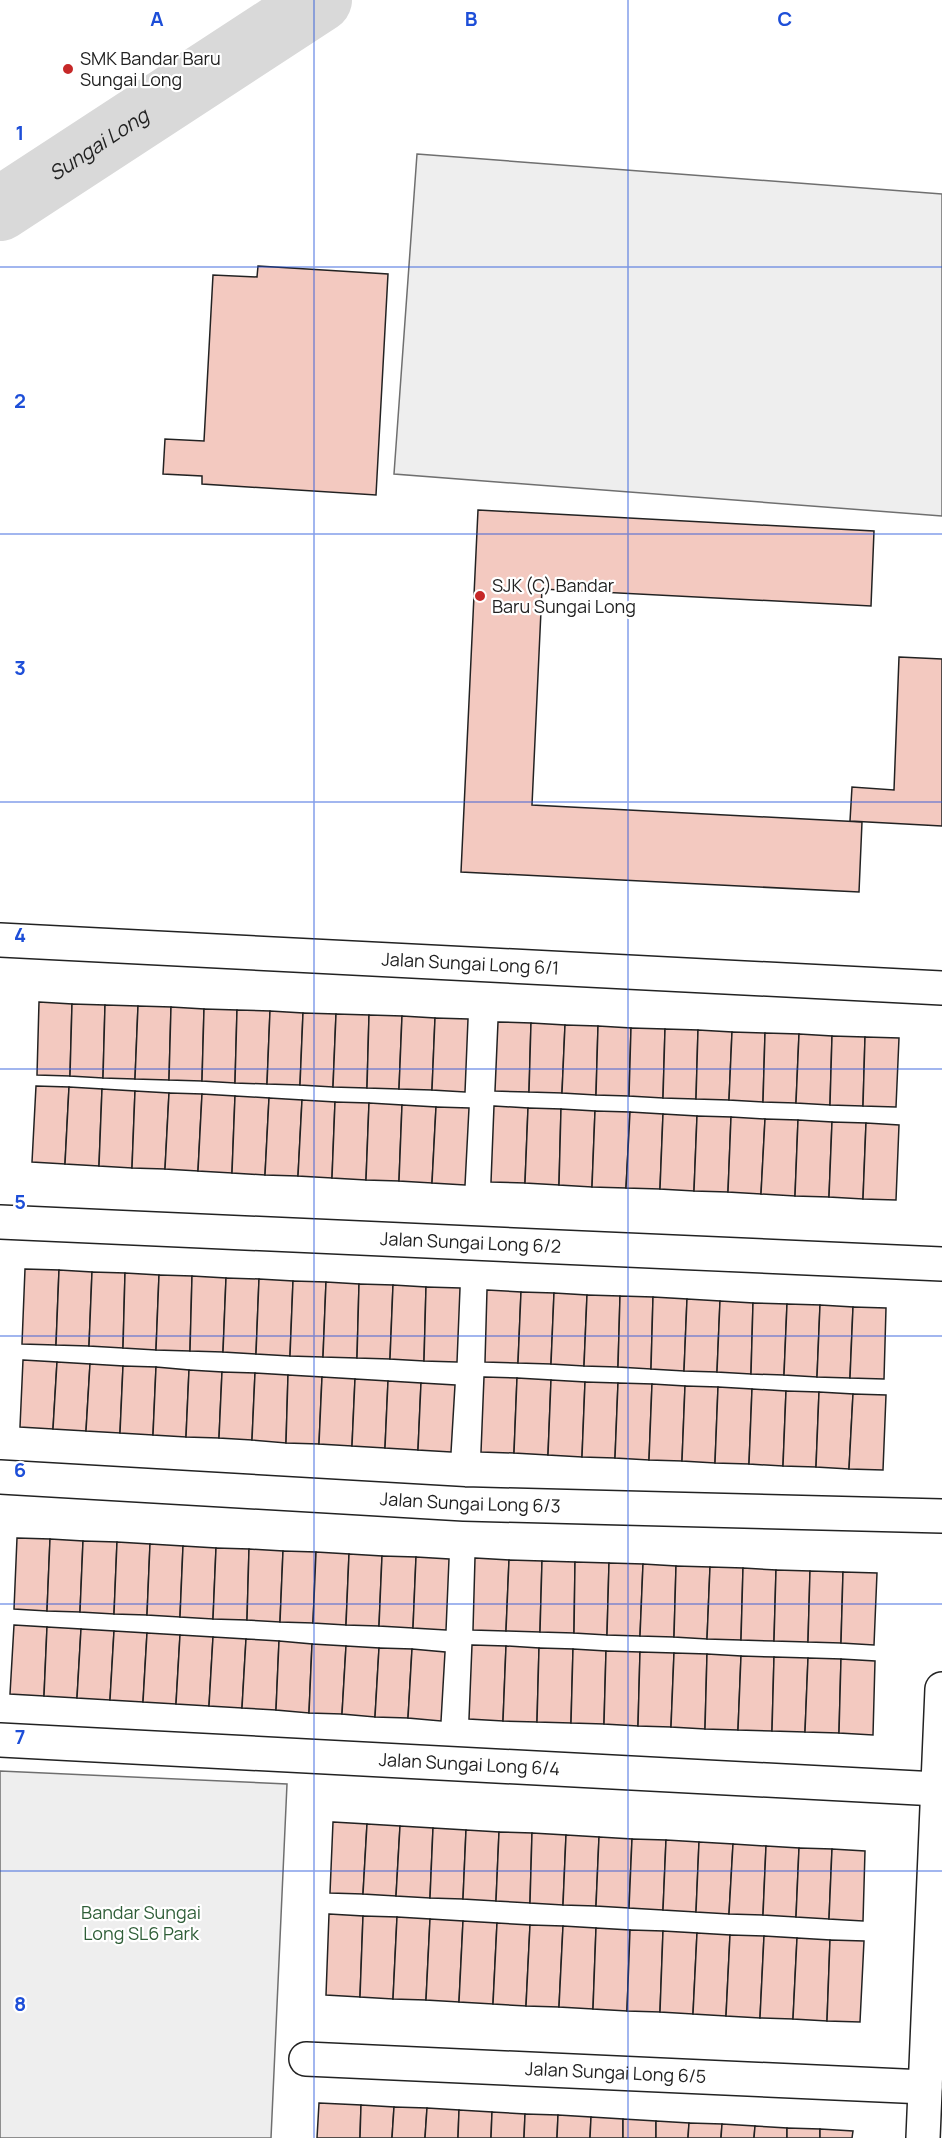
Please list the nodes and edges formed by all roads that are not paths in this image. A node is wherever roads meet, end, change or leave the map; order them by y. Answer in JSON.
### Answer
{"nodes":[{"id":1,"x":0,"y":940,"type":"edge"},
{"id":2,"x":942,"y":988,"type":"edge"},
{"id":3,"x":0,"y":1222,"type":"edge"},
{"id":4,"x":942,"y":1264,"type":"edge"},
{"id":5,"x":0,"y":1478,"type":"edge"},
{"id":6,"x":942,"y":1516,"type":"edge"},
{"id":7,"x":942,"y":1689,"type":"edge"},
{"id":8,"x":0,"y":1740,"type":"edge"},
{"id":9,"x":937,"y":1789,"type":"junction"},
{"id":10,"x":306,"y":2059,"type":"dead end"},
{"id":11,"x":926,"y":2088,"type":"junction"},
{"id":12,"x":923,"y":2138,"type":"edge"}],
"edges":[{"from":1,"to":2,"type":"street","name":"Jalan Sungai Long 6/1"},
{"from":3,"to":4,"type":"street","name":"Jalan Sungai Long 6/2"},
{"from":5,"to":6,"type":"street","name":"Jalan Sungai Long 6/3"},
{"from":7,"to":9,"type":"street"},
{"from":8,"to":9,"type":"street","name":"Jalan Sungai Long 6/4"},
{"from":9,"to":11,"type":"street"},
{"from":10,"to":11,"type":"street","name":"Jalan Sungai Long 6/5"},
{"from":11,"to":12,"type":"street"}]}
